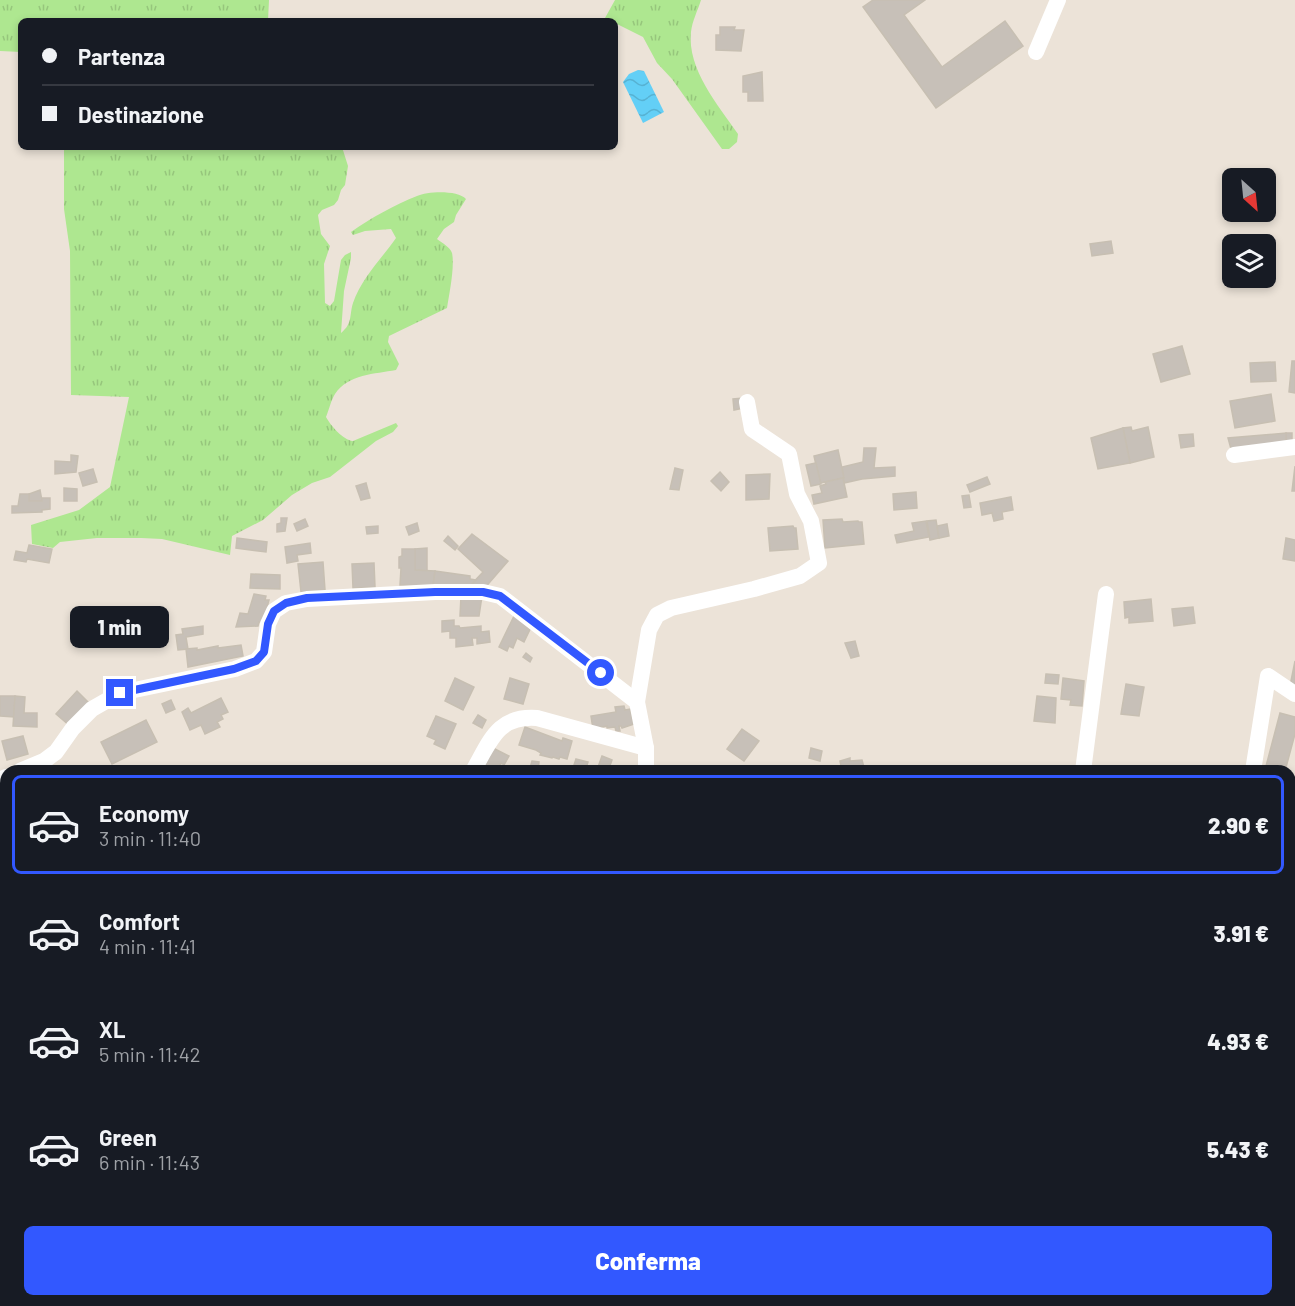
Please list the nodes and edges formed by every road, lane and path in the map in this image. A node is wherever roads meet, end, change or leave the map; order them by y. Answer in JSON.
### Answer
{"nodes":[{"id":1,"x":1058,"y":0,"type":"edge"},
{"id":2,"x":1036,"y":52,"type":"dead end"},
{"id":3,"x":747,"y":402,"type":"dead end"},
{"id":4,"x":1295,"y":447,"type":"edge"},
{"id":5,"x":1234,"y":455,"type":"dead end"},
{"id":6,"x":1106,"y":594,"type":"dead end"},
{"id":7,"x":1295,"y":694,"type":"edge"},
{"id":8,"x":638,"y":702,"type":"junction"},
{"id":9,"x":646,"y":748,"type":"junction"},
{"id":10,"x":35,"y":765,"type":"edge"},
{"id":11,"x":476,"y":765,"type":"edge"},
{"id":12,"x":646,"y":765,"type":"edge"},
{"id":13,"x":1084,"y":765,"type":"edge"},
{"id":14,"x":1254,"y":765,"type":"edge"}],
"edges":[{"from":1,"to":2,"type":"street"},
{"from":3,"to":8,"type":"street"},
{"from":4,"to":5,"type":"street"},
{"from":6,"to":13,"type":"street"},
{"from":7,"to":14,"type":"street"},
{"from":8,"to":9,"type":"street"},
{"from":8,"to":10,"type":"street"},
{"from":9,"to":11,"type":"street"},
{"from":9,"to":12,"type":"street"}]}
